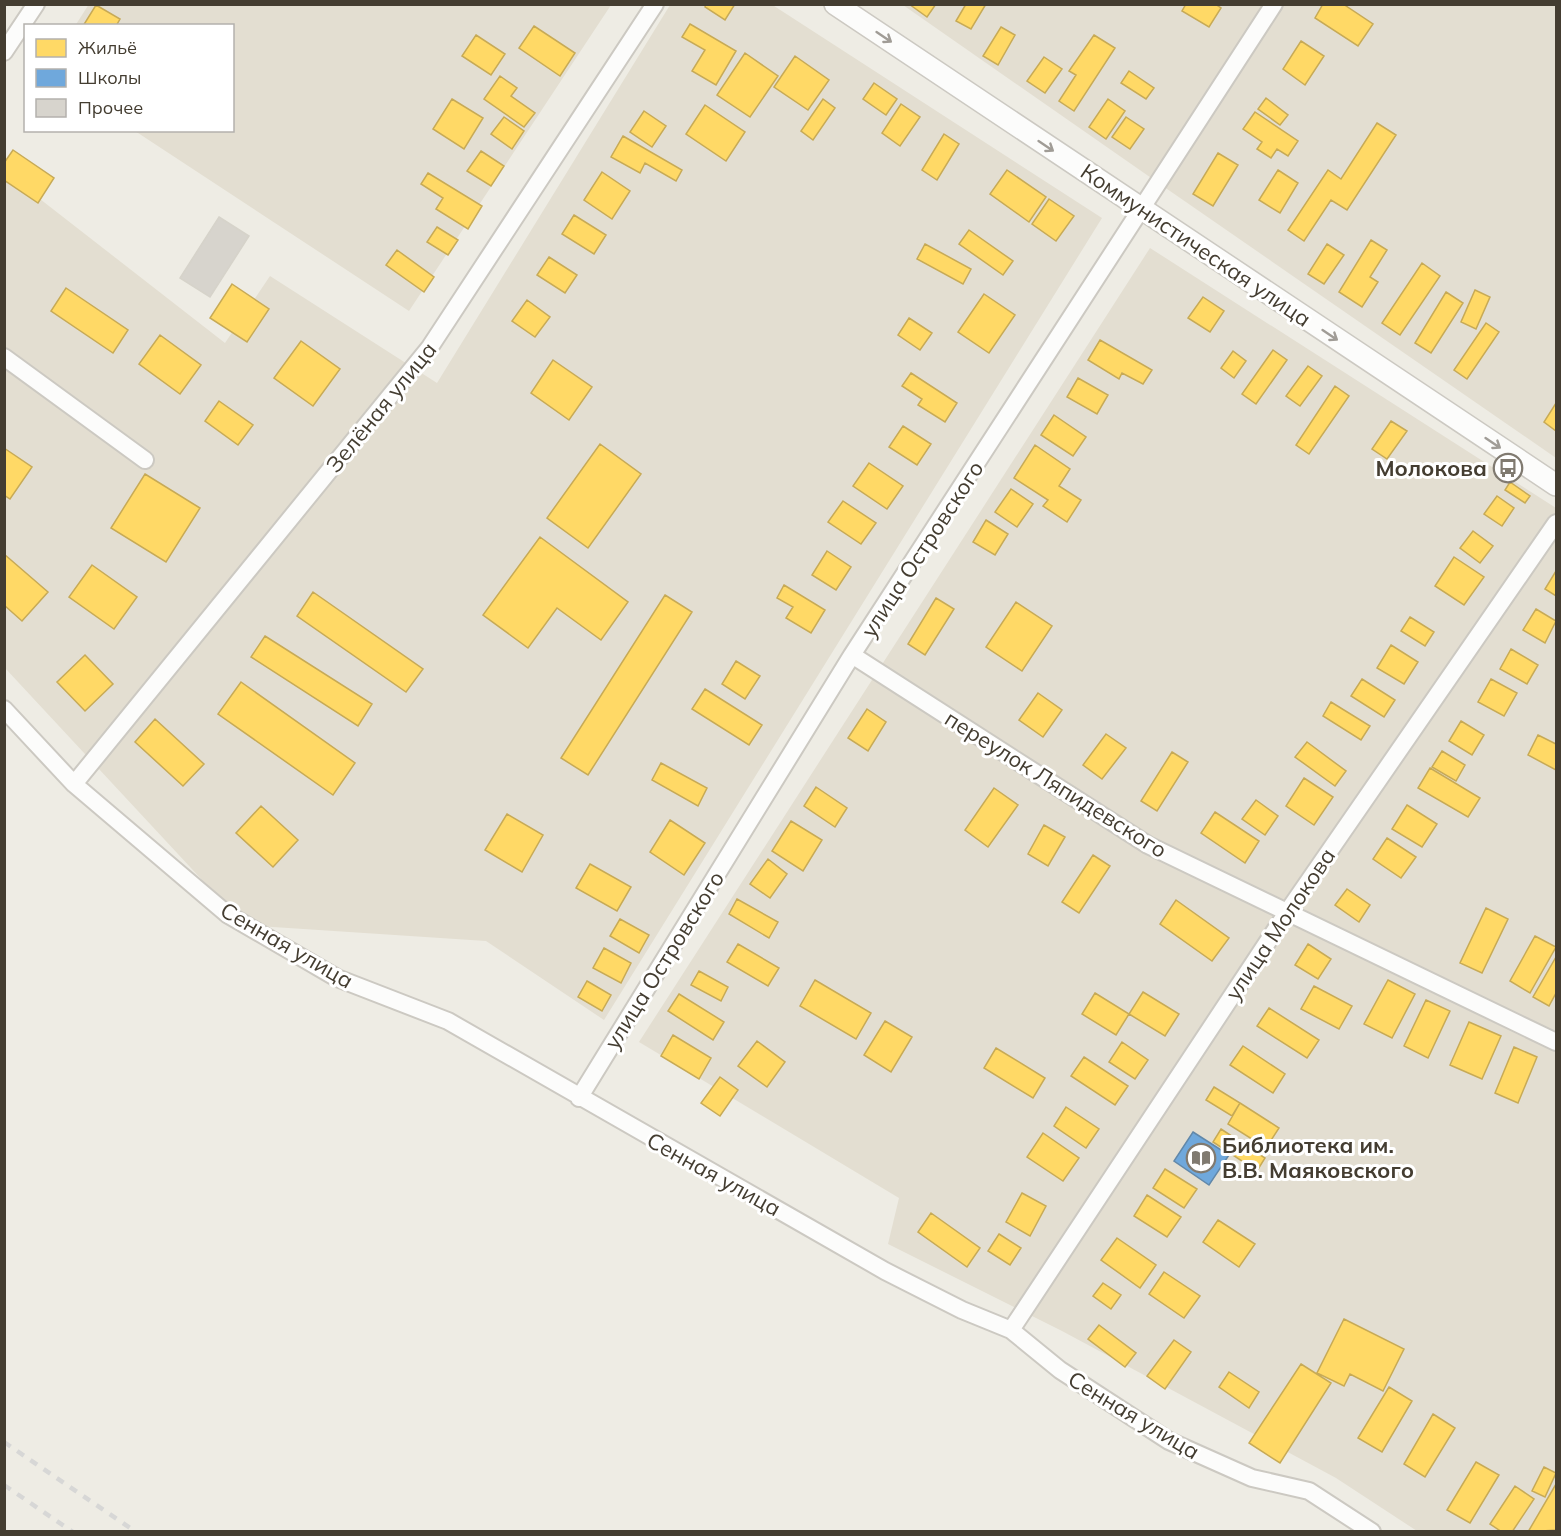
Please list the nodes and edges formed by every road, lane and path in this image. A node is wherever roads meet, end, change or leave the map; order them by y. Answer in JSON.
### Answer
{"nodes":[{"id":1,"x":36,"y":4,"type":"edge"},
{"id":2,"x":655,"y":4,"type":"edge"},
{"id":3,"x":835,"y":4,"type":"edge"},
{"id":4,"x":1274,"y":4,"type":"edge"},
{"id":5,"x":4,"y":52,"type":"edge"},
{"id":6,"x":1142,"y":210,"type":"junction"},
{"id":7,"x":4,"y":357,"type":"edge"},
{"id":8,"x":145,"y":460,"type":"dead end"},
{"id":9,"x":1557,"y":485,"type":"edge"},
{"id":10,"x":1557,"y":523,"type":"edge"},
{"id":11,"x":852,"y":655,"type":"junction"},
{"id":12,"x":4,"y":709,"type":"edge"},
{"id":13,"x":74,"y":784,"type":"junction"},
{"id":14,"x":1288,"y":911,"type":"junction"},
{"id":15,"x":1557,"y":1042,"type":"edge"},
{"id":16,"x":579,"y":1098,"type":"junction"},
{"id":17,"x":1011,"y":1330,"type":"junction"},
{"id":18,"x":1372,"y":1532,"type":"edge"}],
"edges":[{"from":1,"to":5,"type":"street"},
{"from":2,"to":13,"type":"street","name":"Зелёная улица"},
{"from":3,"to":6,"type":"street","name":"Коммунистическая улица","one_way":true},
{"from":4,"to":6,"type":"street","name":"улица Островского"},
{"from":6,"to":9,"type":"street","name":"Коммунистическая улица","one_way":true},
{"from":6,"to":11,"type":"street","name":"улица Островского"},
{"from":7,"to":8,"type":"street"},
{"from":10,"to":14,"type":"street","name":"улица Молокова"},
{"from":11,"to":14,"type":"street","name":"переулок Ляпидевского"},
{"from":11,"to":16,"type":"street","name":"улица Островского"},
{"from":12,"to":13,"type":"street","name":"Сенная улица"},
{"from":13,"to":16,"type":"street","name":"Сенная улица"},
{"from":14,"to":15,"type":"street","name":"переулок Ляпидевского"},
{"from":14,"to":17,"type":"street","name":"улица Молокова"},
{"from":16,"to":17,"type":"street","name":"Сенная улица"},
{"from":17,"to":18,"type":"street","name":"Сенная улица"}]}
